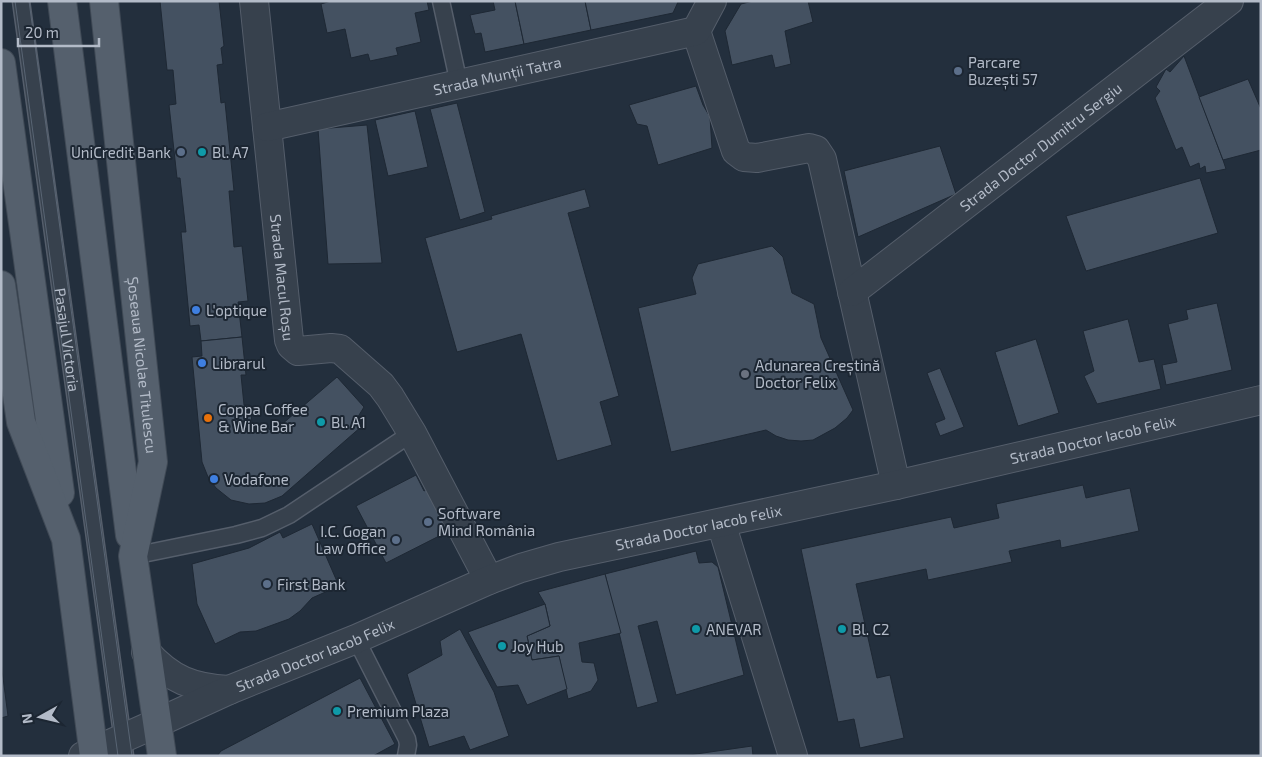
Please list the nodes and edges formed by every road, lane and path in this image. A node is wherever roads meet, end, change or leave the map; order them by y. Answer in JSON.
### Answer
{"nodes":[{"id":1,"x":21,"y":1,"type":"edge"},
{"id":2,"x":62,"y":1,"type":"edge"},
{"id":3,"x":104,"y":1,"type":"edge"},
{"id":4,"x":254,"y":1,"type":"edge"},
{"id":5,"x":441,"y":1,"type":"edge"},
{"id":6,"x":712,"y":1,"type":"edge"},
{"id":7,"x":1229,"y":1,"type":"edge"},
{"id":8,"x":696,"y":31,"type":"junction"},
{"id":9,"x":1,"y":63,"type":"edge"},
{"id":10,"x":459,"y":84,"type":"junction"},
{"id":11,"x":267,"y":127,"type":"junction"},
{"id":12,"x":1,"y":285,"type":"edge"},
{"id":13,"x":852,"y":292,"type":"junction"},
{"id":14,"x":1261,"y":400,"type":"edge"},
{"id":15,"x":412,"y":433,"type":"junction"},
{"id":16,"x":896,"y":485,"type":"junction"},
{"id":17,"x":721,"y":523,"type":"junction"},
{"id":18,"x":66,"y":539,"type":"junction"},
{"id":19,"x":133,"y":556,"type":"junction"},
{"id":20,"x":489,"y":580,"type":"junction"},
{"id":21,"x":356,"y":639,"type":"junction"},
{"id":22,"x":146,"y":652,"type":"junction"},
{"id":23,"x":229,"y":690,"type":"junction"},
{"id":24,"x":157,"y":723,"type":"junction"},
{"id":25,"x":123,"y":747,"type":"edge"},
{"id":26,"x":90,"y":754,"type":"edge"},
{"id":27,"x":162,"y":756,"type":"edge"},
{"id":28,"x":406,"y":756,"type":"edge"},
{"id":29,"x":792,"y":756,"type":"edge"}],
"edges":[{"from":1,"to":25,"type":"lane","name":"Pasajul Victoria"},
{"from":2,"to":19,"type":"main road"},
{"from":3,"to":19,"type":"main road","name":"Șoseaua Nicolae Titulescu"},
{"from":4,"to":11,"type":"street","name":"Strada Macul Roșu"},
{"from":5,"to":10,"type":"lane"},
{"from":6,"to":8,"type":"street"},
{"from":7,"to":13,"type":"street","name":"Strada Doctor Dumitru Sergiu"},
{"from":8,"to":10,"type":"street","name":"Strada Munții Tatra"},
{"from":8,"to":13,"type":"street"},
{"from":9,"to":18,"type":"main road","name":"Pasajul Victoria"},
{"from":10,"to":11,"type":"street","name":"Strada Munții Tatra"},
{"from":11,"to":15,"type":"street","name":"Strada Macul Roșu"},
{"from":12,"to":18,"type":"main road"},
{"from":13,"to":16,"type":"street"},
{"from":14,"to":16,"type":"street","name":"Strada Doctor Iacob Felix"},
{"from":15,"to":19,"type":"lane"},
{"from":15,"to":20,"type":"street","name":"Strada Macul Roșu"},
{"from":16,"to":17,"type":"street","name":"Strada Doctor Iacob Felix"},
{"from":17,"to":20,"type":"street","name":"Strada Doctor Iacob Felix"},
{"from":17,"to":29,"type":"street"},
{"from":18,"to":26,"type":"main road"},
{"from":19,"to":22,"type":"main road","name":"Șoseaua Nicolae Titulescu"},
{"from":20,"to":21,"type":"street","name":"Strada Doctor Iacob Felix"},
{"from":21,"to":23,"type":"street","name":"Strada Doctor Iacob Felix"},
{"from":21,"to":28,"type":"lane"},
{"from":22,"to":23,"type":"street"},
{"from":22,"to":24,"type":"main road","name":"Șoseaua Nicolae Titulescu"},
{"from":23,"to":24,"type":"street","name":"Strada Doctor Iacob Felix"},
{"from":24,"to":25,"type":"street","name":"Strada Doctor Iacob Felix"},
{"from":24,"to":27,"type":"main road","name":"Șoseaua Nicolae Titulescu"},
{"from":25,"to":26,"type":"street","name":"Strada Doctor Iacob Felix"}]}
